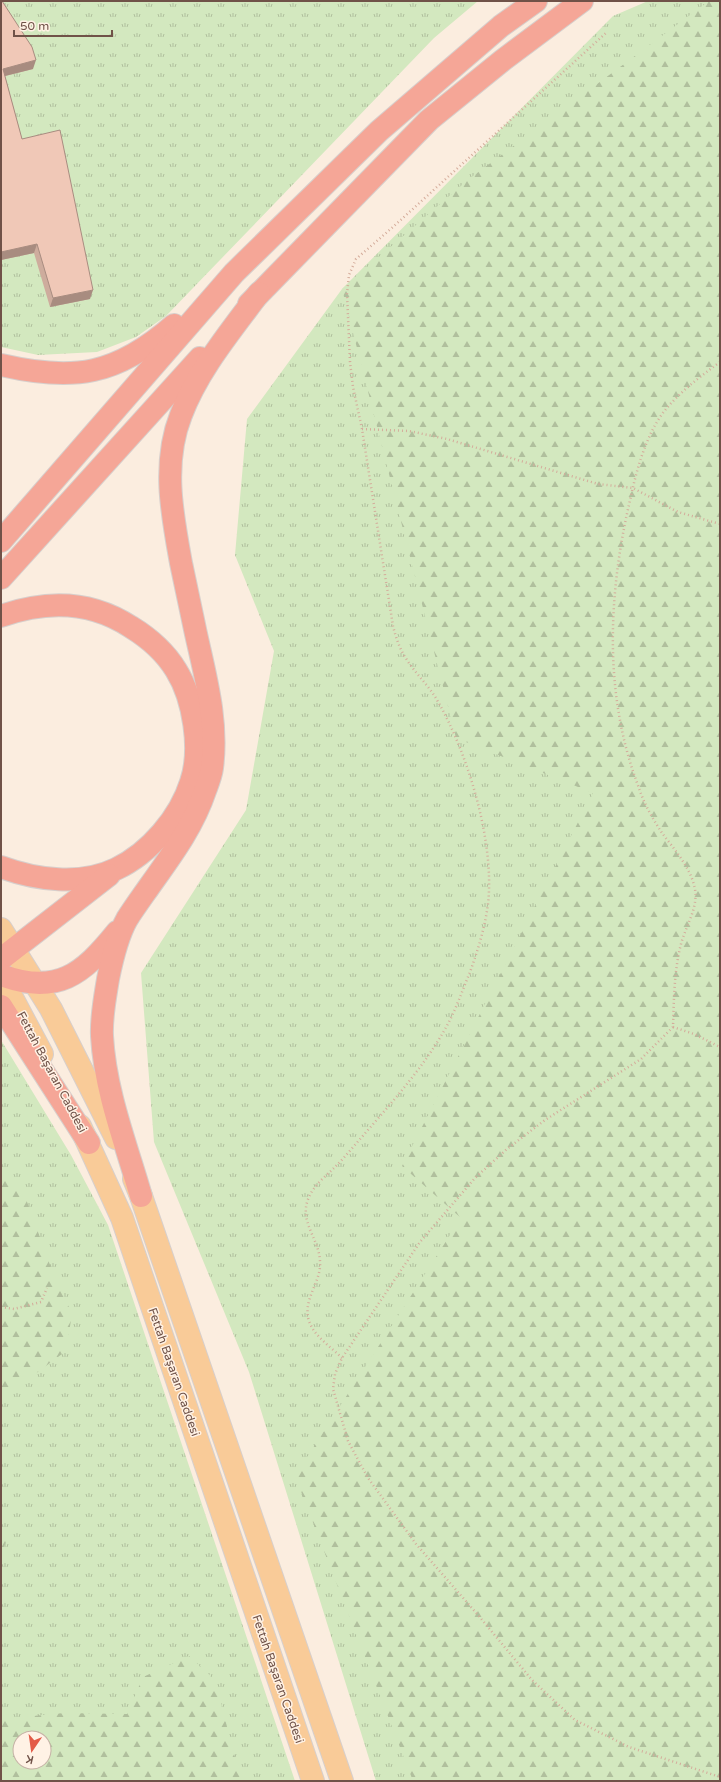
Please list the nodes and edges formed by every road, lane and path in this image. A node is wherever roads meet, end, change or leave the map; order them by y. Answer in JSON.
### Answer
{"nodes":[{"id":1,"x":536,"y":1,"type":"edge"},
{"id":2,"x":582,"y":1,"type":"edge"},
{"id":3,"x":606,"y":33,"type":"dead end"},
{"id":4,"x":234,"y":273,"type":"junction"},
{"id":5,"x":259,"y":293,"type":"junction"},
{"id":6,"x":720,"y":362,"type":"edge"},
{"id":7,"x":1,"y":365,"type":"edge"},
{"id":8,"x":362,"y":429,"type":"junction"},
{"id":9,"x":632,"y":488,"type":"junction"},
{"id":10,"x":720,"y":524,"type":"edge"},
{"id":11,"x":1,"y":541,"type":"edge"},
{"id":12,"x":1,"y":578,"type":"edge"},
{"id":13,"x":1,"y":616,"type":"edge"},
{"id":14,"x":1,"y":867,"type":"edge"},
{"id":15,"x":116,"y":869,"type":"junction"},
{"id":16,"x":126,"y":920,"type":"junction"},
{"id":17,"x":1,"y":929,"type":"edge"},
{"id":18,"x":8,"y":954,"type":"edge"},
{"id":19,"x":1,"y":976,"type":"edge"},
{"id":20,"x":35,"y":984,"type":"junction"},
{"id":21,"x":1,"y":1006,"type":"edge"},
{"id":22,"x":673,"y":1027,"type":"junction"},
{"id":23,"x":720,"y":1047,"type":"edge"},
{"id":24,"x":89,"y":1143,"type":"junction"},
{"id":25,"x":141,"y":1196,"type":"junction"},
{"id":26,"x":47,"y":1288,"type":"dead end"},
{"id":27,"x":1,"y":1306,"type":"edge"},
{"id":28,"x":342,"y":1358,"type":"junction"},
{"id":29,"x":720,"y":1777,"type":"edge"},
{"id":30,"x":313,"y":1781,"type":"edge"},
{"id":31,"x":342,"y":1781,"type":"edge"}],
"edges":[{"from":1,"to":4,"type":"highway"},
{"from":2,"to":5,"type":"highway"},
{"from":3,"to":8,"type":"path"},
{"from":4,"to":7,"type":"highway"},
{"from":4,"to":11,"type":"highway"},
{"from":5,"to":12,"type":"highway"},
{"from":5,"to":16,"type":"highway"},
{"from":6,"to":9,"type":"path"},
{"from":8,"to":9,"type":"path"},
{"from":8,"to":28,"type":"path"},
{"from":9,"to":10,"type":"path"},
{"from":9,"to":22,"type":"path"},
{"from":13,"to":15,"type":"highway"},
{"from":14,"to":15,"type":"highway"},
{"from":15,"to":18,"type":"highway"},
{"from":16,"to":20,"type":"highway"},
{"from":16,"to":25,"type":"highway"},
{"from":17,"to":18,"type":"main road"},
{"from":18,"to":20,"type":"main road"},
{"from":19,"to":20,"type":"highway"},
{"from":19,"to":24,"type":"main road","name":"Fettah Başaran Caddesi"},
{"from":20,"to":25,"type":"main road"},
{"from":21,"to":24,"type":"highway"},
{"from":22,"to":23,"type":"path"},
{"from":22,"to":28,"type":"path"},
{"from":24,"to":30,"type":"main road","name":"Fettah Başaran Caddesi"},
{"from":25,"to":31,"type":"main road"},
{"from":26,"to":27,"type":"path"},
{"from":28,"to":29,"type":"path"}]}
